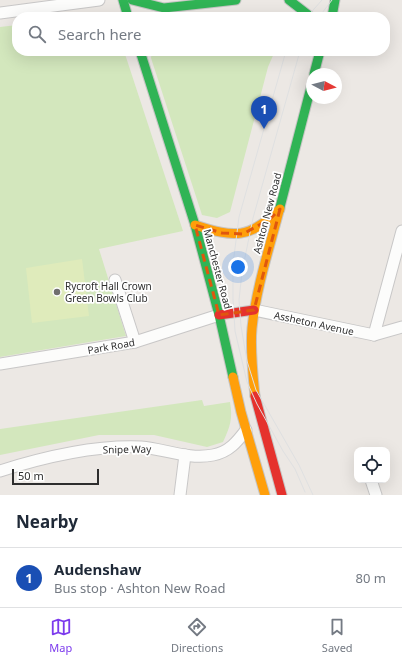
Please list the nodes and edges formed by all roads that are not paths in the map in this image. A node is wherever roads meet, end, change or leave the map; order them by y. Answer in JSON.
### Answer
{"nodes":[{"id":1,"x":99,"y":0,"type":"edge"},
{"id":2,"x":123,"y":0,"type":"edge"},
{"id":3,"x":132,"y":0,"type":"edge"},
{"id":4,"x":236,"y":0,"type":"edge"},
{"id":5,"x":289,"y":0,"type":"edge"},
{"id":6,"x":335,"y":0,"type":"edge"},
{"id":7,"x":164,"y":8,"type":"junction"},
{"id":8,"x":127,"y":12,"type":"edge"},
{"id":9,"x":161,"y":12,"type":"edge"},
{"id":10,"x":305,"y":12,"type":"edge"},
{"id":11,"x":333,"y":12,"type":"edge"},
{"id":12,"x":0,"y":13,"type":"edge"},
{"id":13,"x":143,"y":56,"type":"edge"},
{"id":14,"x":319,"y":56,"type":"edge"},
{"id":15,"x":316,"y":68,"type":"edge"},
{"id":16,"x":307,"y":104,"type":"edge"},
{"id":17,"x":280,"y":209,"type":"junction"},
{"id":18,"x":195,"y":225,"type":"junction"},
{"id":19,"x":402,"y":231,"type":"edge"},
{"id":20,"x":115,"y":280,"type":"dead end"},
{"id":21,"x":254,"y":310,"type":"junction"},
{"id":22,"x":219,"y":315,"type":"junction"},
{"id":23,"x":402,"y":327,"type":"edge"},
{"id":24,"x":374,"y":335,"type":"junction"},
{"id":25,"x":135,"y":342,"type":"junction"},
{"id":26,"x":0,"y":364,"type":"edge"},
{"id":27,"x":246,"y":430,"type":"junction"},
{"id":28,"x":185,"y":455,"type":"junction"},
{"id":29,"x":0,"y":471,"type":"edge"},
{"id":30,"x":372,"y":483,"type":"edge"},
{"id":31,"x":180,"y":495,"type":"edge"},
{"id":32,"x":265,"y":495,"type":"edge"},
{"id":33,"x":282,"y":495,"type":"edge"},
{"id":34,"x":376,"y":495,"type":"edge"}],
"edges":[{"from":1,"to":12,"type":"street"},
{"from":2,"to":8,"type":"main road"},
{"from":3,"to":7,"type":"main road"},
{"from":4,"to":7,"type":"main road"},
{"from":5,"to":10,"type":"main road"},
{"from":6,"to":11,"type":"main road"},
{"from":7,"to":9,"type":"main road"},
{"from":13,"to":18,"type":"main road","name":"Manchester Road"},
{"from":14,"to":15,"type":"main road"},
{"from":16,"to":17,"type":"main road","name":"Ashton New Road"},
{"from":17,"to":18,"type":"main road"},
{"from":17,"to":21,"type":"main road","name":"Ashton New Road"},
{"from":18,"to":22,"type":"main road","name":"Manchester Road"},
{"from":19,"to":24,"type":"street"},
{"from":20,"to":25,"type":"street"},
{"from":21,"to":22,"type":"main road"},
{"from":21,"to":24,"type":"street","name":"Assheton Avenue"},
{"from":21,"to":33,"type":"main road","name":"Ashton New Road"},
{"from":22,"to":25,"type":"street","name":"Park Road"},
{"from":22,"to":27,"type":"main road","name":"Manchester Road"},
{"from":23,"to":24,"type":"street","name":"Assheton Avenue"},
{"from":25,"to":26,"type":"street","name":"Park Road"},
{"from":27,"to":28,"type":"street","name":"Snipe Way"},
{"from":27,"to":32,"type":"main road","name":"Manchester Road"},
{"from":28,"to":29,"type":"street","name":"Snipe Way"},
{"from":28,"to":31,"type":"street"},
{"from":30,"to":34,"type":"street"}]}
